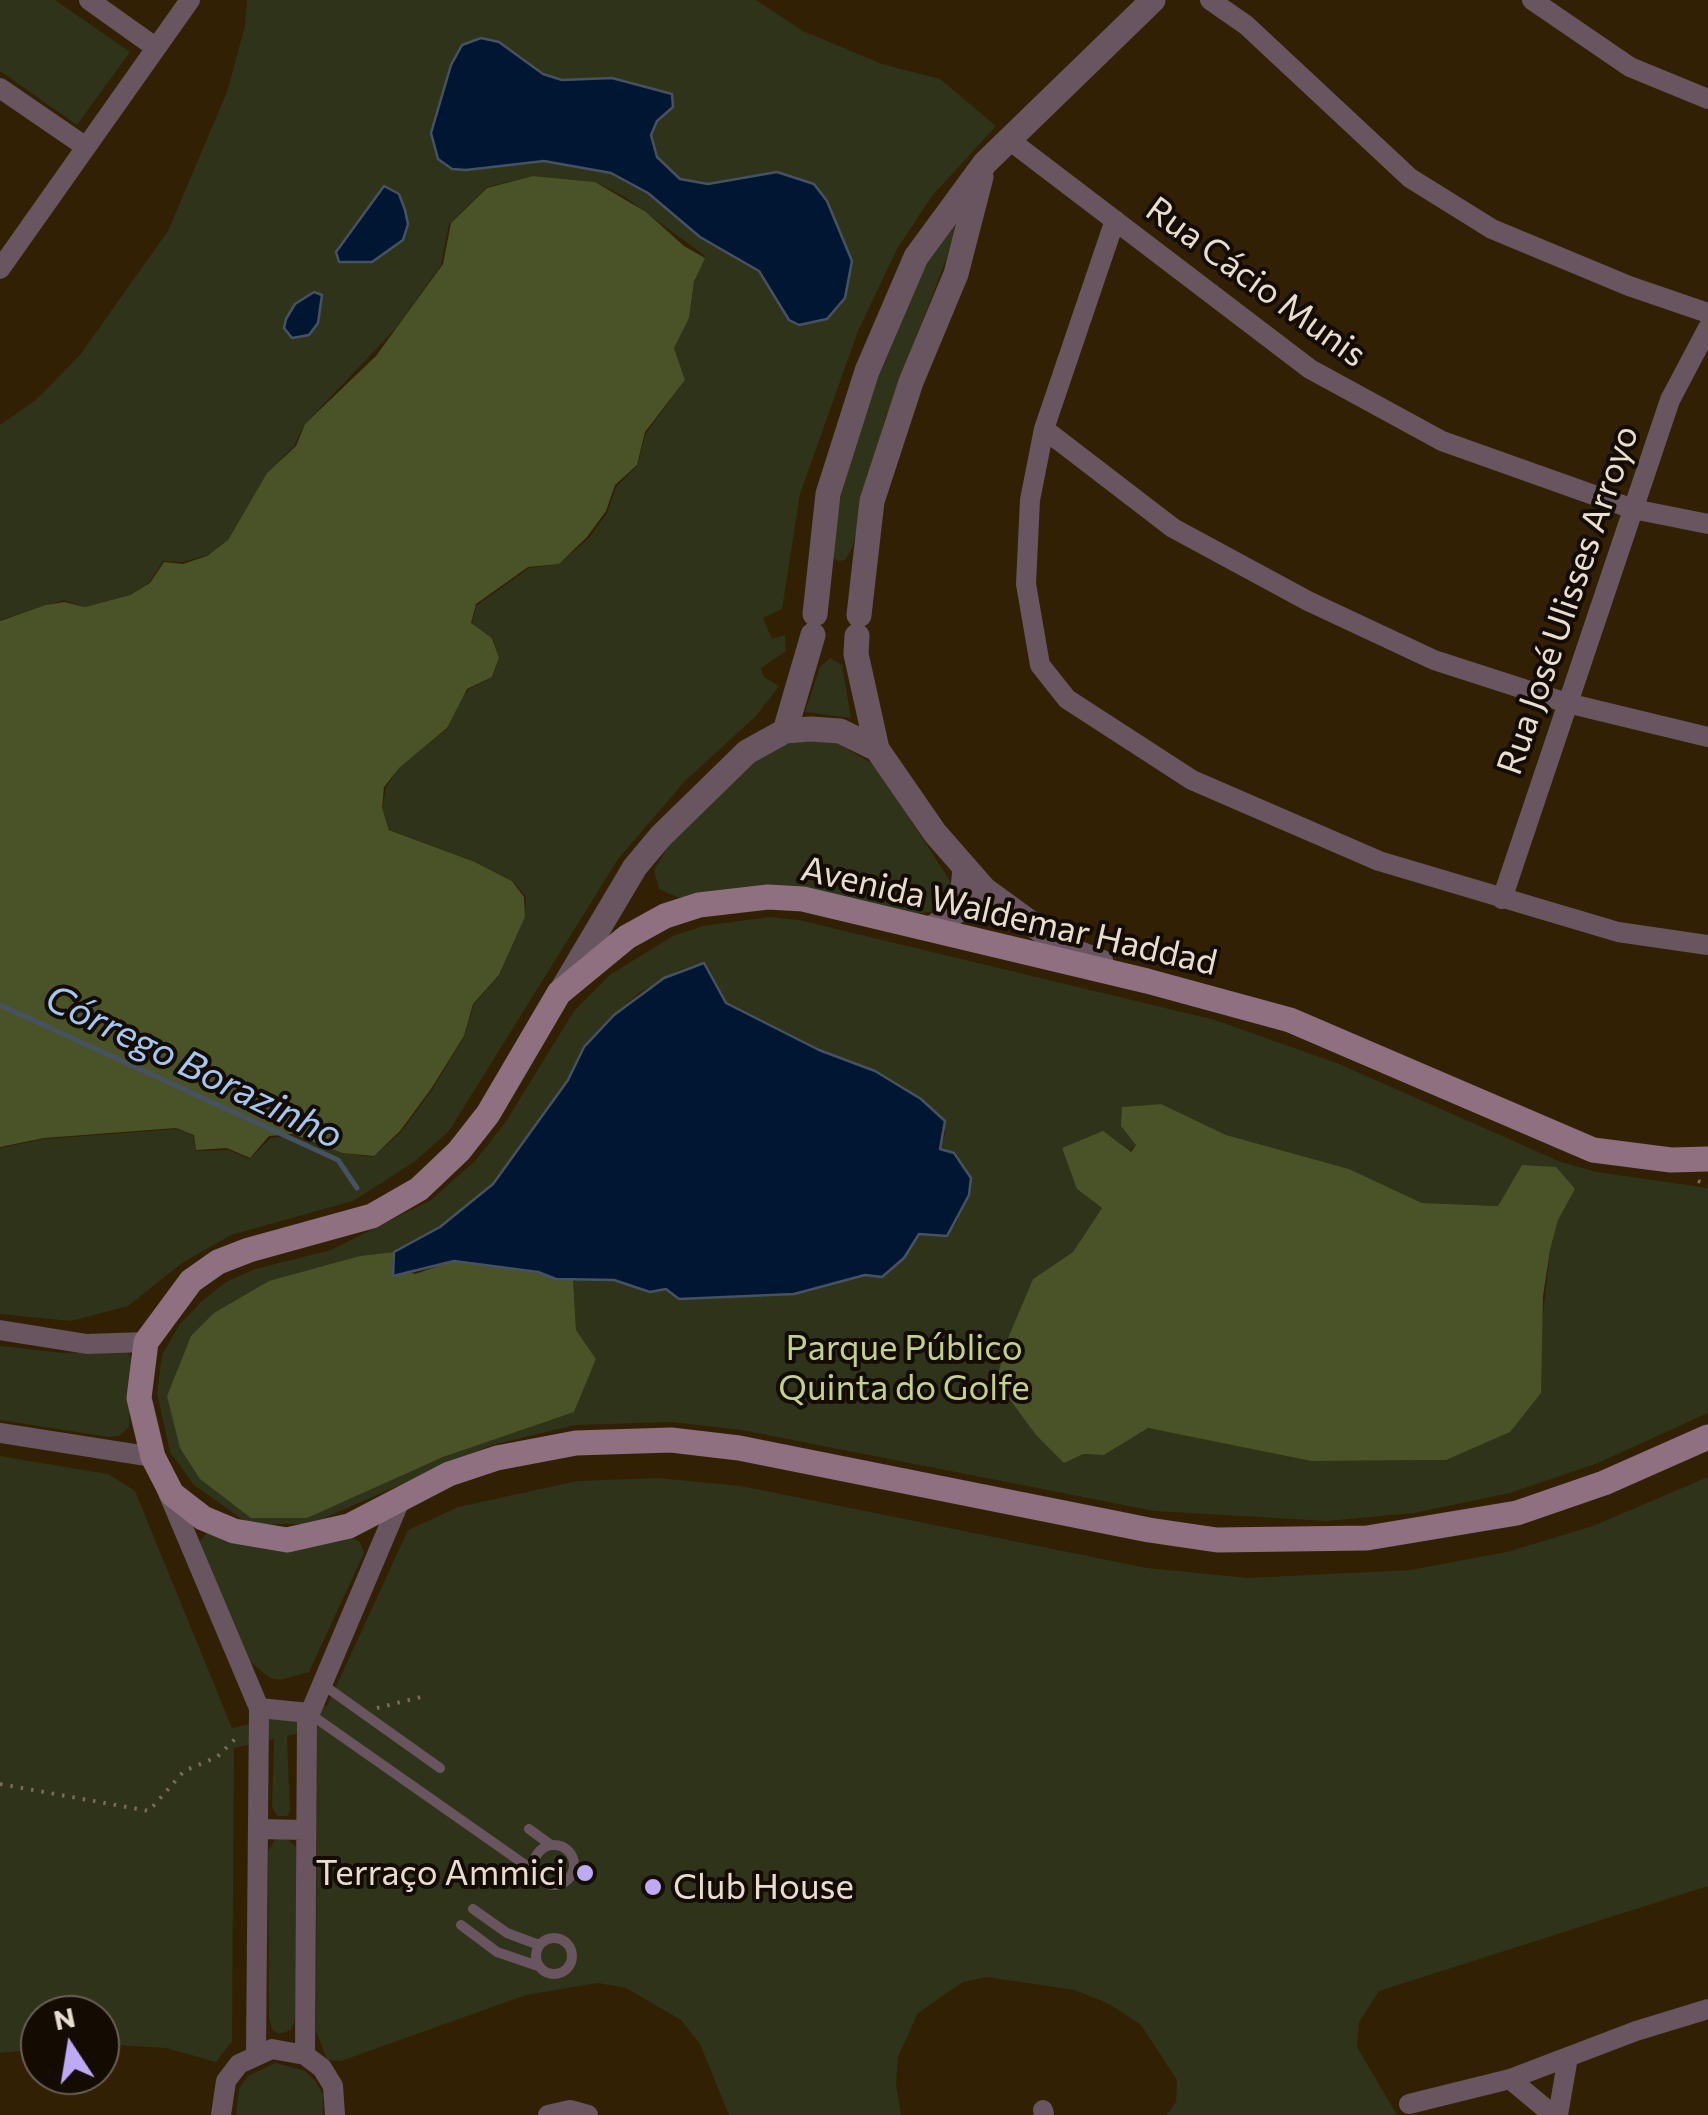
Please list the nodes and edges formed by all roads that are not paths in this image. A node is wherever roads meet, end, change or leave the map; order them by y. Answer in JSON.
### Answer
{"nodes":[{"id":1,"x":90,"y":0,"type":"edge"},
{"id":2,"x":190,"y":0,"type":"edge"},
{"id":3,"x":1210,"y":0,"type":"edge"},
{"id":4,"x":1532,"y":0,"type":"edge"},
{"id":5,"x":1142,"y":5,"type":"edge"},
{"id":6,"x":156,"y":47,"type":"junction"},
{"id":7,"x":0,"y":88,"type":"edge"},
{"id":8,"x":1708,"y":99,"type":"edge"},
{"id":9,"x":1008,"y":139,"type":"junction"},
{"id":10,"x":86,"y":147,"type":"junction"},
{"id":11,"x":984,"y":163,"type":"junction"},
{"id":12,"x":1115,"y":220,"type":"junction"},
{"id":13,"x":1140,"y":240,"type":"junction"},
{"id":14,"x":1104,"y":257,"type":"junction"},
{"id":15,"x":0,"y":269,"type":"edge"},
{"id":16,"x":1708,"y":313,"type":"edge"},
{"id":17,"x":1708,"y":328,"type":"edge"},
{"id":18,"x":1044,"y":429,"type":"junction"},
{"id":19,"x":1632,"y":509,"type":"junction"},
{"id":20,"x":1708,"y":524,"type":"edge"},
{"id":21,"x":817,"y":573,"type":"junction"},
{"id":22,"x":861,"y":578,"type":"junction"},
{"id":23,"x":813,"y":633,"type":"junction"},
{"id":24,"x":857,"y":635,"type":"junction"},
{"id":25,"x":1567,"y":704,"type":"junction"},
{"id":26,"x":785,"y":730,"type":"junction"},
{"id":27,"x":1708,"y":737,"type":"edge"},
{"id":28,"x":877,"y":749,"type":"junction"},
{"id":29,"x":964,"y":869,"type":"junction"},
{"id":30,"x":1502,"y":899,"type":"junction"},
{"id":31,"x":931,"y":929,"type":"junction"},
{"id":32,"x":1708,"y":944,"type":"edge"},
{"id":33,"x":1148,"y":981,"type":"junction"},
{"id":34,"x":559,"y":994,"type":"junction"},
{"id":35,"x":1708,"y":1159,"type":"edge"},
{"id":36,"x":0,"y":1330,"type":"edge"},
{"id":37,"x":146,"y":1342,"type":"junction"},
{"id":38,"x":0,"y":1433,"type":"edge"},
{"id":39,"x":1708,"y":1438,"type":"edge"},
{"id":40,"x":157,"y":1466,"type":"junction"},
{"id":41,"x":402,"y":1498,"type":"junction"},
{"id":42,"x":320,"y":1683,"type":"junction"},
{"id":43,"x":309,"y":1713,"type":"junction"},
{"id":44,"x":259,"y":1719,"type":"junction"},
{"id":45,"x":440,"y":1768,"type":"dead end"},
{"id":46,"x":258,"y":1829,"type":"junction"},
{"id":47,"x":529,"y":1829,"type":"dead end"},
{"id":48,"x":306,"y":1830,"type":"junction"},
{"id":49,"x":551,"y":1845,"type":"junction"},
{"id":50,"x":534,"y":1872,"type":"junction"},
{"id":51,"x":472,"y":1909,"type":"dead end"},
{"id":52,"x":461,"y":1924,"type":"dead end"},
{"id":53,"x":539,"y":1944,"type":"junction"},
{"id":54,"x":538,"y":1966,"type":"junction"},
{"id":55,"x":1708,"y":2009,"type":"edge"},
{"id":56,"x":256,"y":2053,"type":"junction"},
{"id":57,"x":305,"y":2055,"type":"junction"},
{"id":58,"x":1568,"y":2057,"type":"junction"},
{"id":59,"x":1510,"y":2079,"type":"junction"},
{"id":60,"x":1409,"y":2104,"type":"dead end"},
{"id":61,"x":221,"y":2115,"type":"edge"},
{"id":62,"x":335,"y":2115,"type":"edge"},
{"id":63,"x":548,"y":2115,"type":"edge"},
{"id":64,"x":588,"y":2115,"type":"edge"},
{"id":65,"x":1555,"y":2115,"type":"edge"}],
"edges":[{"from":1,"to":6,"type":"street"},
{"from":2,"to":6,"type":"street"},
{"from":3,"to":16,"type":"street"},
{"from":4,"to":8,"type":"street"},
{"from":5,"to":9,"type":"street"},
{"from":6,"to":10,"type":"street"},
{"from":7,"to":10,"type":"street"},
{"from":9,"to":11,"type":"street"},
{"from":9,"to":12,"type":"street","name":"Rua Cácio Munis"},
{"from":10,"to":15,"type":"street"},
{"from":11,"to":21,"type":"street"},
{"from":11,"to":22,"type":"street"},
{"from":12,"to":13,"type":"street","name":"Rua Cácio Munis"},
{"from":12,"to":14,"type":"street"},
{"from":13,"to":14,"type":"street"},
{"from":13,"to":19,"type":"street","name":"Rua Cácio Munis"},
{"from":14,"to":18,"type":"street"},
{"from":17,"to":19,"type":"street","name":"Rua José Ulisses Arroyo"},
{"from":18,"to":25,"type":"street"},
{"from":18,"to":30,"type":"street"},
{"from":19,"to":20,"type":"street","name":"Rua Cácio Munis"},
{"from":19,"to":25,"type":"street","name":"Rua José Ulisses Arroyo"},
{"from":21,"to":22,"type":"street"},
{"from":21,"to":23,"type":"street"},
{"from":22,"to":24,"type":"street"},
{"from":23,"to":24,"type":"street"},
{"from":23,"to":26,"type":"street"},
{"from":24,"to":28,"type":"street"},
{"from":25,"to":27,"type":"street"},
{"from":25,"to":30,"type":"street","name":"Rua José Ulisses Arroyo"},
{"from":26,"to":28,"type":"street"},
{"from":26,"to":34,"type":"street"},
{"from":28,"to":29,"type":"street"},
{"from":29,"to":31,"type":"street"},
{"from":29,"to":33,"type":"street"},
{"from":30,"to":32,"type":"street"},
{"from":31,"to":33,"type":"main road","name":"Avenida Waldemar Haddad"},
{"from":31,"to":34,"type":"main road","name":"Avenida Waldemar Haddad"},
{"from":33,"to":35,"type":"main road","name":"Avenida Waldemar Haddad"},
{"from":34,"to":37,"type":"main road","name":"Avenida Waldemar Haddad"},
{"from":36,"to":37,"type":"street"},
{"from":37,"to":40,"type":"main road","name":"Avenida Waldemar Haddad"},
{"from":38,"to":40,"type":"street"},
{"from":39,"to":41,"type":"main road","name":"Avenida Waldemar Haddad"},
{"from":40,"to":41,"type":"main road","name":"Avenida Waldemar Haddad"},
{"from":40,"to":44,"type":"street"},
{"from":41,"to":42,"type":"street"},
{"from":42,"to":43,"type":"street"},
{"from":42,"to":45,"type":"lane"},
{"from":43,"to":44,"type":"street"},
{"from":43,"to":48,"type":"street"},
{"from":43,"to":50,"type":"lane"},
{"from":44,"to":46,"type":"street"},
{"from":46,"to":48,"type":"street"},
{"from":46,"to":56,"type":"street"},
{"from":47,"to":49,"type":"lane"},
{"from":48,"to":57,"type":"street"},
{"from":49,"to":50,"type":"lane"},
{"from":49,"to":50,"type":"lane"},
{"from":51,"to":53,"type":"lane"},
{"from":52,"to":54,"type":"lane"},
{"from":53,"to":54,"type":"lane"},
{"from":53,"to":54,"type":"lane"},
{"from":55,"to":58,"type":"street"},
{"from":56,"to":57,"type":"street"},
{"from":56,"to":61,"type":"street"},
{"from":57,"to":62,"type":"street"},
{"from":58,"to":59,"type":"street"},
{"from":58,"to":65,"type":"street"},
{"from":59,"to":60,"type":"street"},
{"from":59,"to":65,"type":"street"},
{"from":63,"to":64,"type":"street"}]}
